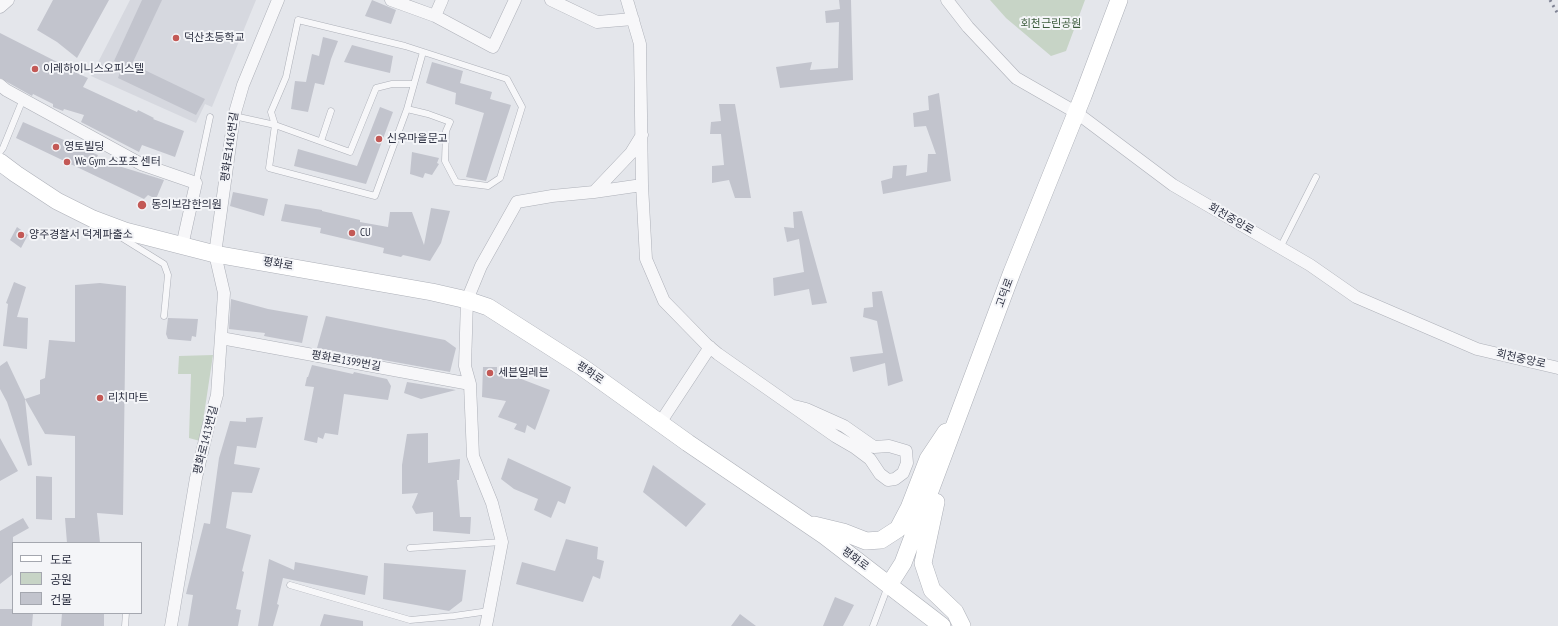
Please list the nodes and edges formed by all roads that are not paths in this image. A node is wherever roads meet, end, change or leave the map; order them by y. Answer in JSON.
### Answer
{"nodes":[{"id":1,"x":8,"y":0,"type":"edge"},
{"id":2,"x":278,"y":0,"type":"edge"},
{"id":3,"x":391,"y":0,"type":"edge"},
{"id":4,"x":442,"y":0,"type":"edge"},
{"id":5,"x":516,"y":0,"type":"edge"},
{"id":6,"x":550,"y":0,"type":"edge"},
{"id":7,"x":627,"y":0,"type":"edge"},
{"id":8,"x":947,"y":0,"type":"edge"},
{"id":9,"x":1118,"y":2,"type":"edge"},
{"id":10,"x":0,"y":7,"type":"edge"},
{"id":11,"x":435,"y":16,"type":"junction"},
{"id":12,"x":633,"y":19,"type":"junction"},
{"id":13,"x":423,"y":52,"type":"junction"},
{"id":14,"x":414,"y":84,"type":"junction"},
{"id":15,"x":0,"y":85,"type":"edge"},
{"id":16,"x":23,"y":99,"type":"junction"},
{"id":17,"x":407,"y":109,"type":"junction"},
{"id":18,"x":331,"y":111,"type":"dead end"},
{"id":19,"x":1077,"y":113,"type":"junction"},
{"id":20,"x":234,"y":116,"type":"junction"},
{"id":21,"x":210,"y":117,"type":"dead end"},
{"id":22,"x":275,"y":125,"type":"junction"},
{"id":23,"x":642,"y":134,"type":"junction"},
{"id":24,"x":321,"y":141,"type":"junction"},
{"id":25,"x":0,"y":152,"type":"edge"},
{"id":26,"x":0,"y":162,"type":"edge"},
{"id":27,"x":1316,"y":178,"type":"dead end"},
{"id":28,"x":196,"y":183,"type":"junction"},
{"id":29,"x":642,"y":185,"type":"junction"},
{"id":30,"x":594,"y":192,"type":"junction"},
{"id":31,"x":57,"y":201,"type":"junction"},
{"id":32,"x":182,"y":246,"type":"junction"},
{"id":33,"x":1280,"y":248,"type":"junction"},
{"id":34,"x":215,"y":254,"type":"junction"},
{"id":35,"x":467,"y":300,"type":"junction"},
{"id":36,"x":164,"y":316,"type":"dead end"},
{"id":37,"x":221,"y":338,"type":"junction"},
{"id":38,"x":710,"y":347,"type":"junction"},
{"id":39,"x":1558,"y":368,"type":"edge"},
{"id":40,"x":470,"y":384,"type":"junction"},
{"id":41,"x":964,"y":403,"type":"junction"},
{"id":42,"x":794,"y":406,"type":"junction"},
{"id":43,"x":660,"y":423,"type":"junction"},
{"id":44,"x":948,"y":444,"type":"junction"},
{"id":45,"x":805,"y":523,"type":"junction"},
{"id":46,"x":502,"y":542,"type":"junction"},
{"id":47,"x":410,"y":548,"type":"dead end"},
{"id":48,"x":290,"y":585,"type":"dead end"},
{"id":49,"x":889,"y":585,"type":"junction"},
{"id":50,"x":489,"y":611,"type":"junction"},
{"id":51,"x":126,"y":614,"type":"edge"},
{"id":52,"x":125,"y":626,"type":"edge"},
{"id":53,"x":171,"y":626,"type":"edge"},
{"id":54,"x":486,"y":626,"type":"edge"},
{"id":55,"x":873,"y":626,"type":"edge"},
{"id":56,"x":942,"y":626,"type":"edge"},
{"id":57,"x":962,"y":626,"type":"edge"}],
"edges":[{"from":1,"to":10,"type":"street"},
{"from":2,"to":20,"type":"street","name":"평화로1416번길"},
{"from":3,"to":11,"type":"street"},
{"from":4,"to":11,"type":"street"},
{"from":5,"to":11,"type":"street"},
{"from":6,"to":12,"type":"street"},
{"from":7,"to":12,"type":"street"},
{"from":8,"to":19,"type":"street","name":"회천중앙로"},
{"from":9,"to":19,"type":"main road","name":"고덕로"},
{"from":12,"to":23,"type":"street"},
{"from":13,"to":14,"type":"lane"},
{"from":13,"to":17,"type":"lane"},
{"from":13,"to":22,"type":"lane"},
{"from":14,"to":17,"type":"lane"},
{"from":14,"to":24,"type":"lane"},
{"from":15,"to":16,"type":"street"},
{"from":16,"to":25,"type":"lane"},
{"from":16,"to":28,"type":"street"},
{"from":17,"to":22,"type":"lane"},
{"from":18,"to":24,"type":"lane"},
{"from":19,"to":33,"type":"street","name":"회천중앙로"},
{"from":19,"to":41,"type":"main road","name":"고덕로"},
{"from":20,"to":22,"type":"lane"},
{"from":20,"to":34,"type":"street","name":"평화로1416번길"},
{"from":21,"to":28,"type":"lane"},
{"from":22,"to":24,"type":"lane"},
{"from":23,"to":29,"type":"street"},
{"from":23,"to":30,"type":"street"},
{"from":26,"to":31,"type":"main road","name":"평화로"},
{"from":27,"to":33,"type":"lane"},
{"from":28,"to":32,"type":"street"},
{"from":29,"to":30,"type":"street"},
{"from":29,"to":38,"type":"street"},
{"from":30,"to":35,"type":"street"},
{"from":31,"to":32,"type":"main road","name":"평화로"},
{"from":31,"to":36,"type":"lane"},
{"from":32,"to":34,"type":"main road","name":"평화로"},
{"from":33,"to":39,"type":"street","name":"회천중앙로"},
{"from":34,"to":35,"type":"main road","name":"평화로"},
{"from":34,"to":37,"type":"street","name":"평화로1413번길"},
{"from":35,"to":40,"type":"street"},
{"from":35,"to":43,"type":"main road","name":"평화로"},
{"from":37,"to":40,"type":"street","name":"평화로1399번길"},
{"from":37,"to":53,"type":"street","name":"평화로1413번길"},
{"from":38,"to":42,"type":"street"},
{"from":38,"to":43,"type":"street"},
{"from":40,"to":46,"type":"street"},
{"from":41,"to":44,"type":"main road","name":"고덕로"},
{"from":41,"to":45,"type":"main road"},
{"from":42,"to":42,"type":"street"},
{"from":43,"to":45,"type":"main road","name":"평화로"},
{"from":44,"to":49,"type":"main road","name":"고덕로"},
{"from":44,"to":57,"type":"main road"},
{"from":45,"to":49,"type":"main road","name":"평화로"},
{"from":46,"to":47,"type":"lane"},
{"from":46,"to":50,"type":"street"},
{"from":48,"to":50,"type":"lane"},
{"from":49,"to":55,"type":"lane"},
{"from":49,"to":56,"type":"main road","name":"평화로"},
{"from":50,"to":54,"type":"street"},
{"from":51,"to":52,"type":"lane"}]}
